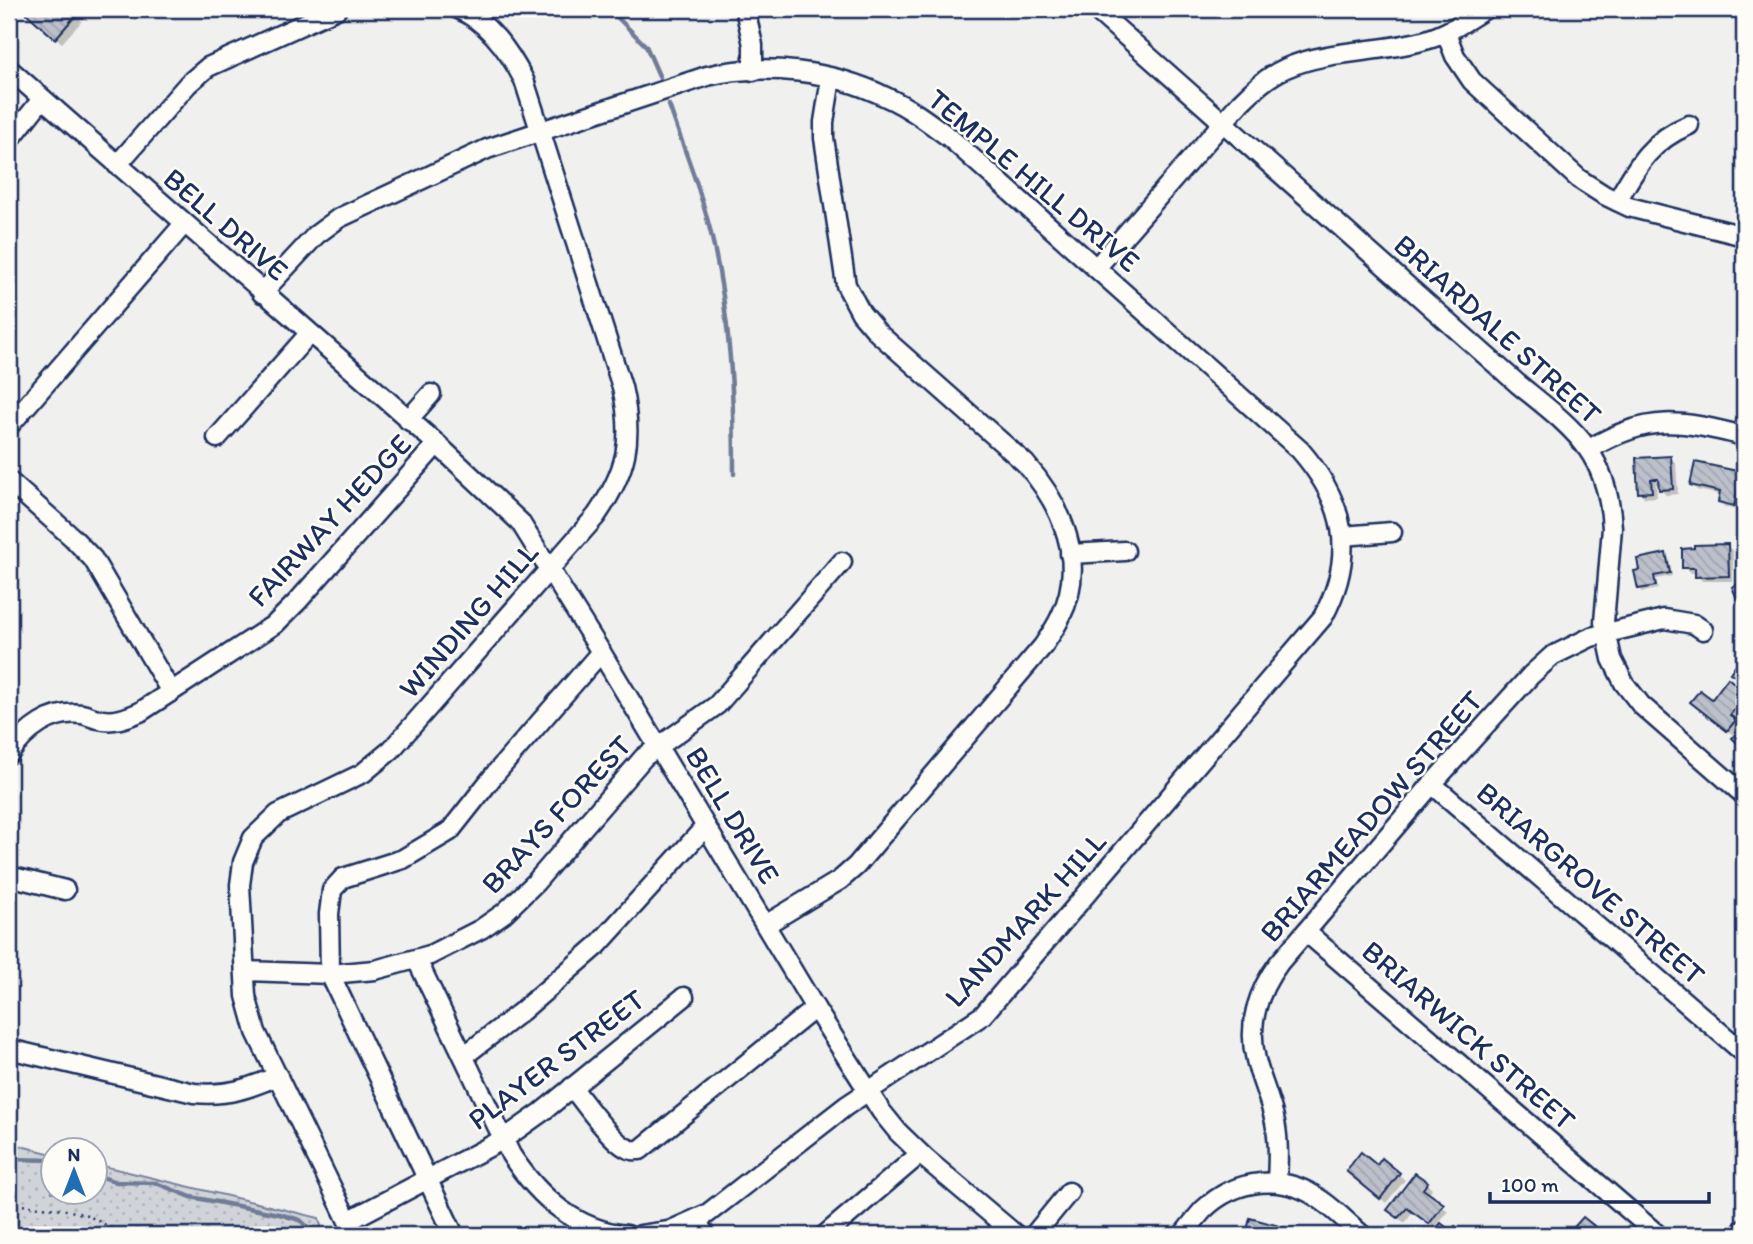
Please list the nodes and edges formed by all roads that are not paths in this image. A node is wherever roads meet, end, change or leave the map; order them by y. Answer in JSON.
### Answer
{"nodes":[{"id":1,"x":337,"y":9,"type":"edge"},
{"id":2,"x":458,"y":9,"type":"edge"},
{"id":3,"x":745,"y":9,"type":"edge"},
{"id":4,"x":1095,"y":9,"type":"edge"},
{"id":5,"x":1485,"y":9,"type":"edge"},
{"id":6,"x":1446,"y":33,"type":"junction"},
{"id":7,"x":9,"y":69,"type":"edge"},
{"id":8,"x":753,"y":71,"type":"junction"},
{"id":9,"x":831,"y":78,"type":"junction"},
{"id":10,"x":42,"y":99,"type":"junction"},
{"id":11,"x":1224,"y":121,"type":"junction"},
{"id":12,"x":1689,"y":125,"type":"dead end"},
{"id":13,"x":540,"y":132,"type":"junction"},
{"id":14,"x":9,"y":141,"type":"edge"},
{"id":15,"x":117,"y":166,"type":"junction"},
{"id":16,"x":1617,"y":201,"type":"junction"},
{"id":17,"x":184,"y":224,"type":"junction"},
{"id":18,"x":1744,"y":236,"type":"edge"},
{"id":19,"x":1096,"y":268,"type":"junction"},
{"id":20,"x":262,"y":293,"type":"junction"},
{"id":21,"x":309,"y":334,"type":"junction"},
{"id":22,"x":430,"y":394,"type":"dead end"},
{"id":23,"x":408,"y":420,"type":"junction"},
{"id":24,"x":9,"y":426,"type":"edge"},
{"id":25,"x":1744,"y":436,"type":"edge"},
{"id":26,"x":217,"y":438,"type":"dead end"},
{"id":27,"x":437,"y":444,"type":"junction"},
{"id":28,"x":1589,"y":449,"type":"junction"},
{"id":29,"x":9,"y":481,"type":"edge"},
{"id":30,"x":1392,"y":532,"type":"dead end"},
{"id":31,"x":1343,"y":536,"type":"junction"},
{"id":32,"x":1125,"y":551,"type":"dead end"},
{"id":33,"x":1070,"y":554,"type":"junction"},
{"id":34,"x":842,"y":562,"type":"dead end"},
{"id":35,"x":550,"y":569,"type":"junction"},
{"id":36,"x":1703,"y":630,"type":"dead end"},
{"id":37,"x":1605,"y":633,"type":"junction"},
{"id":38,"x":601,"y":652,"type":"junction"},
{"id":39,"x":171,"y":692,"type":"junction"},
{"id":40,"x":658,"y":746,"type":"junction"},
{"id":41,"x":9,"y":754,"type":"edge"},
{"id":42,"x":1432,"y":784,"type":"junction"},
{"id":43,"x":1744,"y":795,"type":"edge"},
{"id":44,"x":705,"y":827,"type":"junction"},
{"id":45,"x":9,"y":876,"type":"edge"},
{"id":46,"x":65,"y":890,"type":"dead end"},
{"id":47,"x":766,"y":924,"type":"junction"},
{"id":48,"x":1306,"y":932,"type":"junction"},
{"id":49,"x":417,"y":960,"type":"junction"},
{"id":50,"x":245,"y":971,"type":"junction"},
{"id":51,"x":330,"y":974,"type":"junction"},
{"id":52,"x":684,"y":997,"type":"dead end"},
{"id":53,"x":816,"y":1008,"type":"junction"},
{"id":54,"x":9,"y":1049,"type":"edge"},
{"id":55,"x":1744,"y":1053,"type":"edge"},
{"id":56,"x":464,"y":1056,"type":"junction"},
{"id":57,"x":278,"y":1076,"type":"junction"},
{"id":58,"x":572,"y":1087,"type":"junction"},
{"id":59,"x":868,"y":1090,"type":"junction"},
{"id":60,"x":505,"y":1139,"type":"junction"},
{"id":61,"x":920,"y":1154,"type":"junction"},
{"id":62,"x":428,"y":1179,"type":"junction"},
{"id":63,"x":1277,"y":1182,"type":"junction"},
{"id":64,"x":1069,"y":1192,"type":"dead end"},
{"id":65,"x":348,"y":1221,"type":"joint"},
{"id":66,"x":700,"y":1228,"type":"edge"},
{"id":67,"x":1744,"y":1229,"type":"edge"},
{"id":68,"x":1013,"y":1234,"type":"edge"},
{"id":69,"x":454,"y":1235,"type":"edge"},
{"id":70,"x":627,"y":1235,"type":"edge"},
{"id":71,"x":641,"y":1235,"type":"edge"},
{"id":72,"x":825,"y":1235,"type":"edge"},
{"id":73,"x":1034,"y":1235,"type":"edge"},
{"id":74,"x":1182,"y":1235,"type":"edge"},
{"id":75,"x":1362,"y":1235,"type":"edge"},
{"id":76,"x":1658,"y":1235,"type":"edge"},
{"id":77,"x":1739,"y":1235,"type":"edge"}],
"edges":[{"from":1,"to":15,"type":"street"},
{"from":2,"to":13,"type":"street","name":"WINDING HILL"},
{"from":3,"to":8,"type":"street"},
{"from":4,"to":11,"type":"street","name":"BRIARDALE STREET"},
{"from":5,"to":6,"type":"street"},
{"from":6,"to":11,"type":"street"},
{"from":6,"to":16,"type":"street"},
{"from":7,"to":10,"type":"street","name":"BELL DRIVE"},
{"from":8,"to":9,"type":"street","name":"TEMPLE HILL DRIVE"},
{"from":8,"to":13,"type":"street","name":"TEMPLE HILL DRIVE"},
{"from":9,"to":19,"type":"street","name":"TEMPLE HILL DRIVE"},
{"from":9,"to":33,"type":"street"},
{"from":10,"to":14,"type":"street"},
{"from":10,"to":15,"type":"street","name":"BELL DRIVE"},
{"from":11,"to":19,"type":"street"},
{"from":11,"to":28,"type":"street","name":"BRIARDALE STREET"},
{"from":12,"to":16,"type":"street"},
{"from":13,"to":20,"type":"street","name":"TEMPLE HILL DRIVE"},
{"from":13,"to":35,"type":"street","name":"WINDING HILL"},
{"from":15,"to":17,"type":"street","name":"BELL DRIVE"},
{"from":16,"to":18,"type":"street"},
{"from":17,"to":20,"type":"street","name":"BELL DRIVE"},
{"from":17,"to":24,"type":"street"},
{"from":19,"to":31,"type":"street","name":"TEMPLE HILL DRIVE"},
{"from":20,"to":21,"type":"street","name":"BELL DRIVE"},
{"from":21,"to":23,"type":"street","name":"BELL DRIVE"},
{"from":21,"to":26,"type":"street"},
{"from":22,"to":23,"type":"street"},
{"from":23,"to":27,"type":"street","name":"BELL DRIVE"},
{"from":25,"to":28,"type":"street"},
{"from":27,"to":35,"type":"street","name":"BELL DRIVE"},
{"from":27,"to":39,"type":"street","name":"FAIRWAY HEDGE"},
{"from":28,"to":37,"type":"street","name":"BRIARDALE STREET"},
{"from":29,"to":39,"type":"street"},
{"from":30,"to":31,"type":"street"},
{"from":31,"to":59,"type":"street","name":"LANDMARK HILL"},
{"from":32,"to":33,"type":"street"},
{"from":33,"to":47,"type":"street"},
{"from":34,"to":40,"type":"street","name":"BRAYS FOREST"},
{"from":35,"to":38,"type":"street","name":"BELL DRIVE"},
{"from":35,"to":50,"type":"street","name":"WINDING HILL"},
{"from":36,"to":37,"type":"street","name":"BRIARMEADOW STREET"},
{"from":37,"to":42,"type":"street","name":"BRIARMEADOW STREET"},
{"from":37,"to":43,"type":"street","name":"BRIARDALE STREET"},
{"from":38,"to":40,"type":"street","name":"BELL DRIVE"},
{"from":38,"to":51,"type":"street"},
{"from":39,"to":41,"type":"street","name":"FAIRWAY HEDGE"},
{"from":40,"to":44,"type":"street","name":"BELL DRIVE"},
{"from":40,"to":49,"type":"street","name":"BRAYS FOREST"},
{"from":42,"to":48,"type":"street","name":"BRIARMEADOW STREET"},
{"from":42,"to":55,"type":"street","name":"BRIARGROVE STREET"},
{"from":44,"to":47,"type":"street","name":"BELL DRIVE"},
{"from":44,"to":56,"type":"street"},
{"from":45,"to":46,"type":"street"},
{"from":47,"to":53,"type":"street","name":"BELL DRIVE"},
{"from":48,"to":63,"type":"street","name":"BRIARMEADOW STREET"},
{"from":48,"to":76,"type":"street","name":"BRIARWICK STREET"},
{"from":49,"to":51,"type":"street","name":"BRAYS FOREST"},
{"from":49,"to":56,"type":"street"},
{"from":50,"to":51,"type":"street","name":"BRAYS FOREST"},
{"from":50,"to":57,"type":"street","name":"WINDING HILL"},
{"from":51,"to":62,"type":"street"},
{"from":52,"to":58,"type":"street","name":"PLAYER STREET"},
{"from":53,"to":58,"type":"street"},
{"from":53,"to":59,"type":"street","name":"BELL DRIVE"},
{"from":54,"to":57,"type":"street"},
{"from":56,"to":60,"type":"street"},
{"from":57,"to":65,"type":"street","name":"WINDING HILL"},
{"from":58,"to":60,"type":"street","name":"PLAYER STREET"},
{"from":59,"to":61,"type":"street","name":"BELL DRIVE"},
{"from":59,"to":66,"type":"street","name":"LANDMARK HILL"},
{"from":60,"to":62,"type":"street","name":"PLAYER STREET"},
{"from":60,"to":70,"type":"street"},
{"from":61,"to":68,"type":"street","name":"BELL DRIVE"},
{"from":61,"to":72,"type":"street"},
{"from":62,"to":65,"type":"street","name":"PLAYER STREET"},
{"from":62,"to":69,"type":"street"},
{"from":63,"to":74,"type":"street"},
{"from":63,"to":75,"type":"street"},
{"from":64,"to":73,"type":"street"},
{"from":66,"to":71,"type":"street","name":"LANDMARK HILL"},
{"from":67,"to":77,"type":"street"}]}
